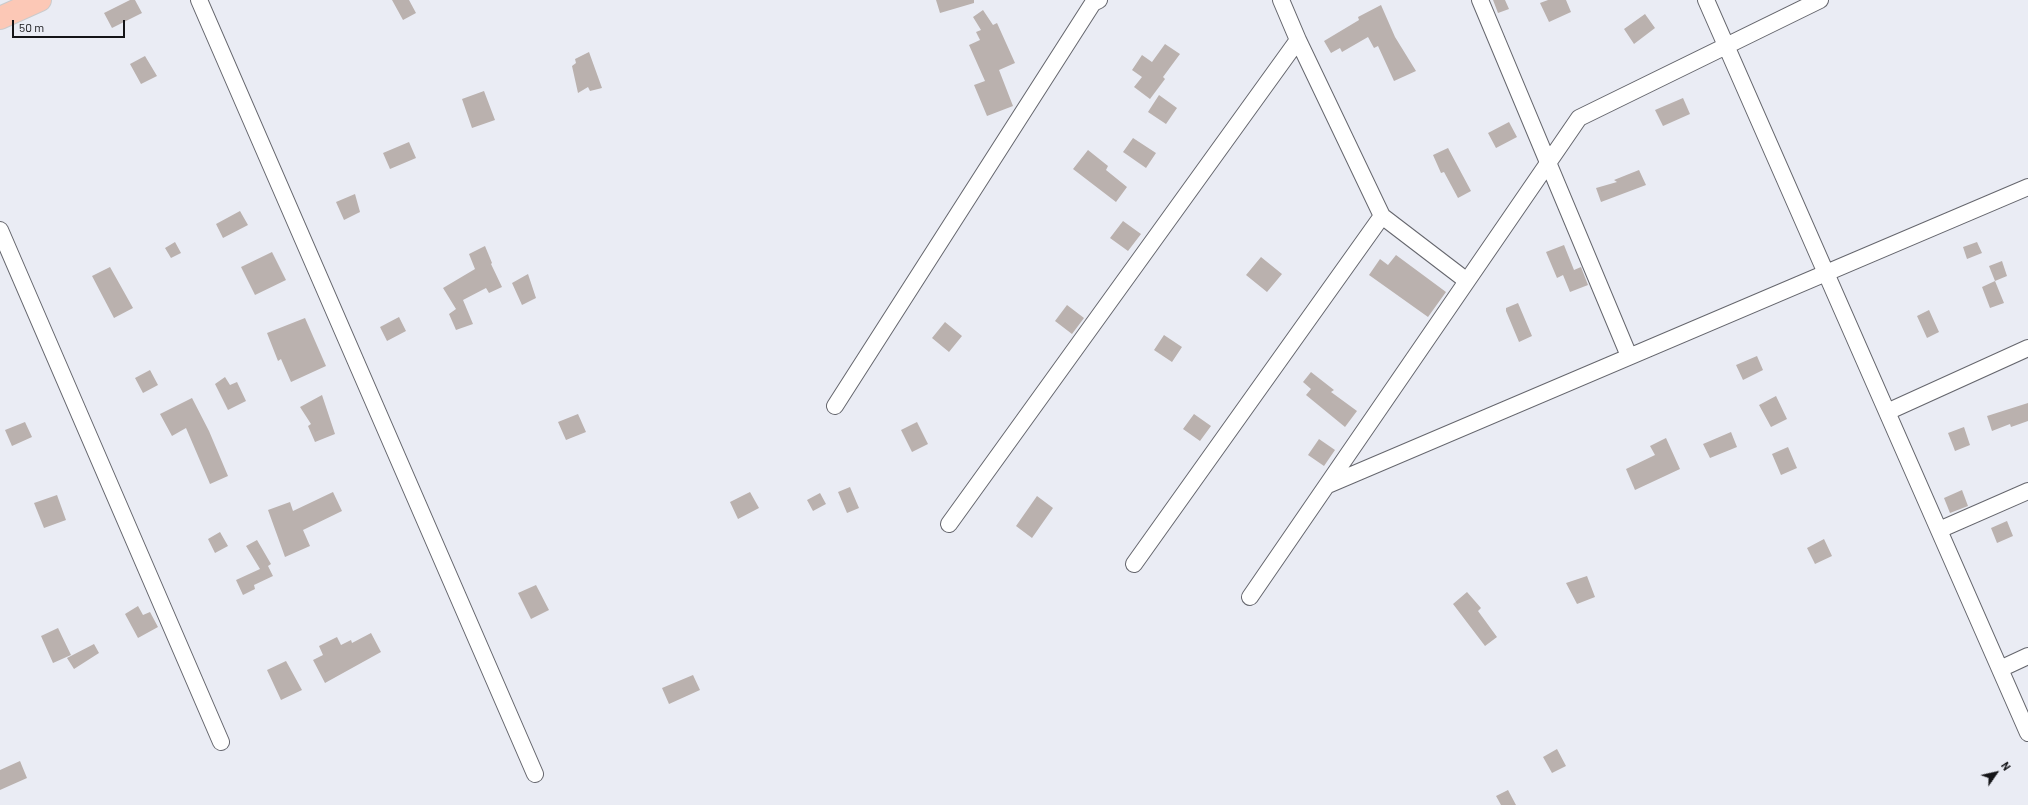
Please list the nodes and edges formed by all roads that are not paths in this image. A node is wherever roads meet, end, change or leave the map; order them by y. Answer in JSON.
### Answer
{"nodes":[{"id":1,"x":40,"y":0,"type":"edge"},
{"id":2,"x":199,"y":0,"type":"edge"},
{"id":3,"x":1281,"y":0,"type":"edge"},
{"id":4,"x":1480,"y":0,"type":"edge"},
{"id":5,"x":1706,"y":0,"type":"edge"},
{"id":6,"x":1820,"y":0,"type":"edge"},
{"id":7,"x":1094,"y":1,"type":"edge"},
{"id":8,"x":0,"y":18,"type":"edge"},
{"id":9,"x":1298,"y":40,"type":"junction"},
{"id":10,"x":1727,"y":45,"type":"junction"},
{"id":11,"x":1549,"y":163,"type":"junction"},
{"id":12,"x":2028,"y":186,"type":"edge"},
{"id":13,"x":1382,"y":216,"type":"junction"},
{"id":14,"x":0,"y":230,"type":"edge"},
{"id":15,"x":1826,"y":272,"type":"junction"},
{"id":16,"x":1467,"y":281,"type":"junction"},
{"id":17,"x":2028,"y":348,"type":"edge"},
{"id":18,"x":1630,"y":356,"type":"junction"},
{"id":19,"x":835,"y":406,"type":"dead end"},
{"id":20,"x":1887,"y":412,"type":"junction"},
{"id":21,"x":1328,"y":485,"type":"junction"},
{"id":22,"x":2028,"y":491,"type":"edge"},
{"id":23,"x":949,"y":524,"type":"dead end"},
{"id":24,"x":1939,"y":530,"type":"junction"},
{"id":25,"x":1134,"y":564,"type":"dead end"},
{"id":26,"x":1250,"y":598,"type":"dead end"},
{"id":27,"x":2028,"y":656,"type":"edge"},
{"id":28,"x":2000,"y":669,"type":"junction"},
{"id":29,"x":2028,"y":733,"type":"edge"},
{"id":30,"x":220,"y":742,"type":"dead end"},
{"id":31,"x":535,"y":774,"type":"dead end"}],
"edges":[{"from":1,"to":8,"type":"highway"},
{"from":2,"to":31,"type":"street"},
{"from":3,"to":9,"type":"street"},
{"from":4,"to":11,"type":"street"},
{"from":5,"to":10,"type":"street"},
{"from":6,"to":10,"type":"street"},
{"from":7,"to":19,"type":"street"},
{"from":9,"to":13,"type":"street"},
{"from":9,"to":23,"type":"street"},
{"from":10,"to":11,"type":"street"},
{"from":10,"to":15,"type":"street"},
{"from":11,"to":16,"type":"street"},
{"from":11,"to":18,"type":"street"},
{"from":12,"to":15,"type":"street"},
{"from":13,"to":16,"type":"street"},
{"from":13,"to":25,"type":"street"},
{"from":14,"to":30,"type":"street"},
{"from":15,"to":18,"type":"street"},
{"from":15,"to":20,"type":"street"},
{"from":16,"to":21,"type":"street"},
{"from":17,"to":20,"type":"street"},
{"from":18,"to":21,"type":"street"},
{"from":20,"to":24,"type":"street"},
{"from":21,"to":26,"type":"street"},
{"from":22,"to":24,"type":"street"},
{"from":24,"to":28,"type":"street"},
{"from":27,"to":28,"type":"street"},
{"from":28,"to":29,"type":"street"}]}
